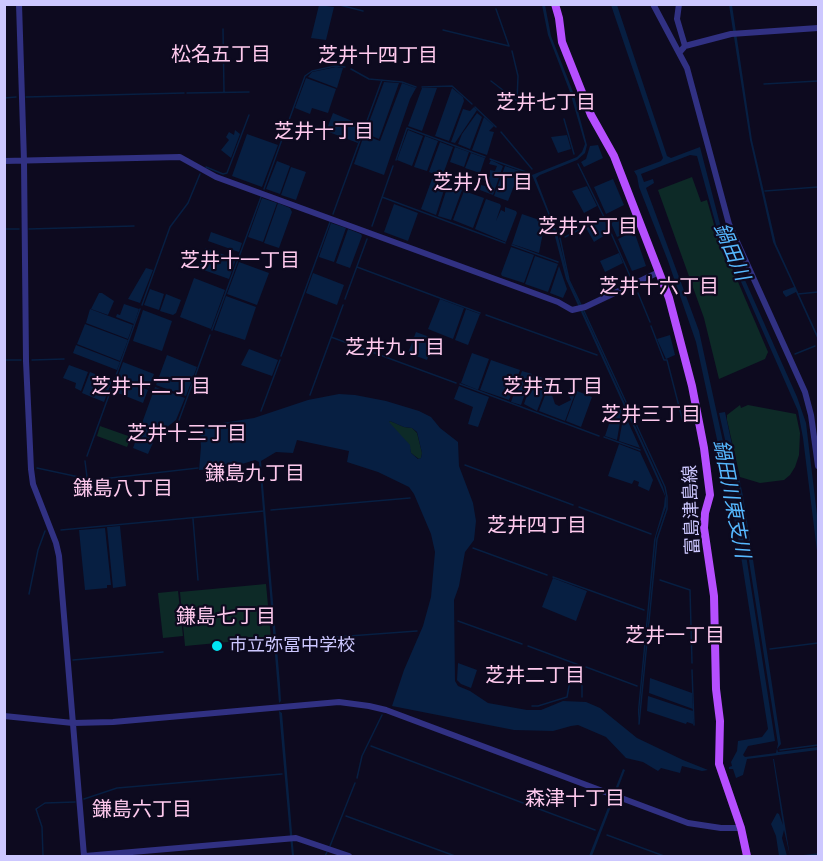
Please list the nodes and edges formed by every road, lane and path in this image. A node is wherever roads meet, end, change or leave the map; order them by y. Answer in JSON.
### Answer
{"nodes":[{"id":1,"x":19,"y":4,"type":"edge"},
{"id":2,"x":555,"y":4,"type":"edge"},
{"id":3,"x":652,"y":4,"type":"edge"},
{"id":4,"x":679,"y":4,"type":"edge"},
{"id":5,"x":819,"y":28,"type":"edge"},
{"id":6,"x":685,"y":46,"type":"junction"},
{"id":7,"x":679,"y":53,"type":"junction"},
{"id":8,"x":4,"y":161,"type":"edge"},
{"id":9,"x":24,"y":161,"type":"junction"},
{"id":10,"x":659,"y":272,"type":"junction"},
{"id":11,"x":819,"y":466,"type":"edge"},
{"id":12,"x":4,"y":716,"type":"edge"},
{"id":13,"x":73,"y":723,"type":"junction"},
{"id":14,"x":739,"y":828,"type":"junction"},
{"id":15,"x":85,"y":856,"type":"edge"},
{"id":16,"x":349,"y":856,"type":"edge"},
{"id":17,"x":747,"y":856,"type":"edge"}],
"edges":[{"from":1,"to":9,"type":"street"},
{"from":2,"to":10,"type":"main road","name":"富島津島線"},
{"from":3,"to":7,"type":"street"},
{"from":4,"to":6,"type":"street"},
{"from":5,"to":6,"type":"street"},
{"from":6,"to":7,"type":"street"},
{"from":7,"to":11,"type":"street"},
{"from":8,"to":9,"type":"street"},
{"from":9,"to":10,"type":"street"},
{"from":9,"to":13,"type":"street"},
{"from":10,"to":14,"type":"main road","name":"富島津島線"},
{"from":12,"to":13,"type":"street"},
{"from":13,"to":14,"type":"street"},
{"from":13,"to":15,"type":"street"},
{"from":14,"to":17,"type":"main road","name":"富島津島線"},
{"from":15,"to":16,"type":"street"}]}
